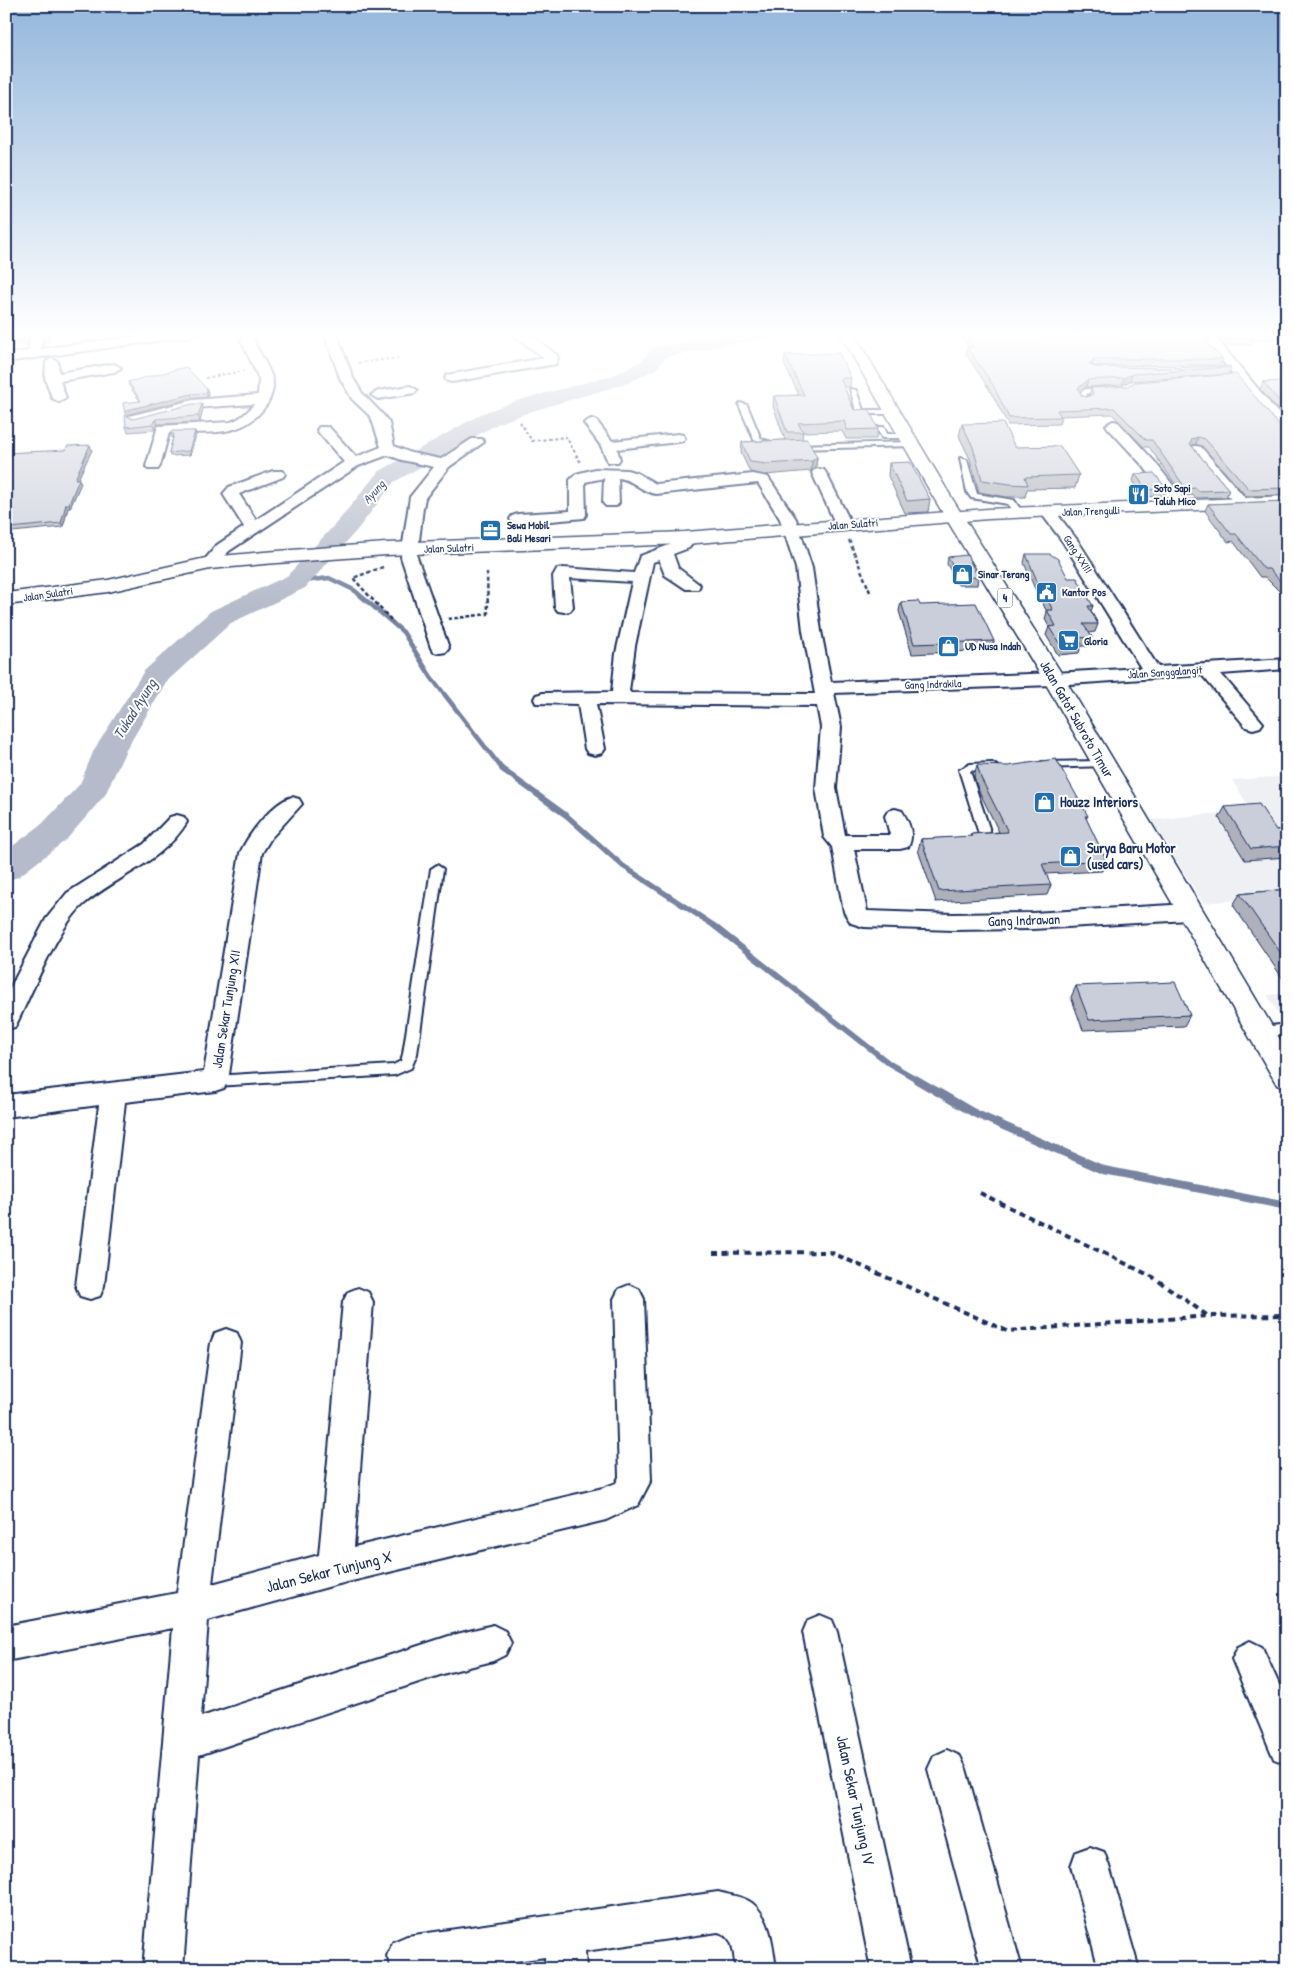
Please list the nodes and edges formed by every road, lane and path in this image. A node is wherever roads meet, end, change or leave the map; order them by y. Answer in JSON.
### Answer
{"nodes":[{"id":1,"x":241,"y":424,"type":"edge"},
{"id":2,"x":382,"y":424,"type":"edge"},
{"id":3,"x":521,"y":424,"type":"edge"},
{"id":4,"x":593,"y":424,"type":"edge"},
{"id":5,"x":751,"y":424,"type":"edge"},
{"id":6,"x":899,"y":424,"type":"edge"},
{"id":7,"x":1113,"y":425,"type":"dead end"},
{"id":8,"x":881,"y":429,"type":"dead end"},
{"id":9,"x":324,"y":430,"type":"dead end"},
{"id":10,"x":678,"y":438,"type":"dead end"},
{"id":11,"x":908,"y":440,"type":"junction"},
{"id":12,"x":477,"y":442,"type":"dead end"},
{"id":13,"x":608,"y":446,"type":"junction"},
{"id":14,"x":1196,"y":450,"type":"edge"},
{"id":15,"x":396,"y":452,"type":"junction"},
{"id":16,"x":963,"y":460,"type":"dead end"},
{"id":17,"x":353,"y":463,"type":"junction"},
{"id":18,"x":444,"y":464,"type":"junction"},
{"id":19,"x":153,"y":466,"type":"dead end"},
{"id":20,"x":819,"y":473,"type":"edge"},
{"id":21,"x":278,"y":474,"type":"dead end"},
{"id":22,"x":588,"y":474,"type":"junction"},
{"id":23,"x":613,"y":474,"type":"junction"},
{"id":24,"x":981,"y":498,"type":"junction"},
{"id":25,"x":1287,"y":501,"type":"edge"},
{"id":26,"x":612,"y":503,"type":"dead end"},
{"id":27,"x":1242,"y":503,"type":"junction"},
{"id":28,"x":1182,"y":507,"type":"junction"},
{"id":29,"x":1049,"y":512,"type":"junction"},
{"id":30,"x":1019,"y":513,"type":"junction"},
{"id":31,"x":964,"y":516,"type":"junction"},
{"id":32,"x":518,"y":519,"type":"dead end"},
{"id":33,"x":844,"y":525,"type":"junction"},
{"id":34,"x":253,"y":528,"type":"junction"},
{"id":35,"x":792,"y":529,"type":"junction"},
{"id":36,"x":685,"y":538,"type":"junction"},
{"id":37,"x":664,"y":551,"type":"junction"},
{"id":38,"x":410,"y":553,"type":"junction"},
{"id":39,"x":210,"y":563,"type":"junction"},
{"id":40,"x":487,"y":573,"type":"dead end"},
{"id":41,"x":641,"y":578,"type":"junction"},
{"id":42,"x":692,"y":585,"type":"dead end"},
{"id":43,"x":870,"y":592,"type":"dead end"},
{"id":44,"x":6,"y":599,"type":"edge"},
{"id":45,"x":564,"y":607,"type":"dead end"},
{"id":46,"x":430,"y":621,"type":"junction"},
{"id":47,"x":393,"y":622,"type":"dead end"},
{"id":48,"x":440,"y":648,"type":"dead end"},
{"id":49,"x":1287,"y":664,"type":"edge"},
{"id":50,"x":1207,"y":669,"type":"junction"},
{"id":51,"x":1153,"y":673,"type":"junction"},
{"id":52,"x":1049,"y":679,"type":"junction"},
{"id":53,"x":824,"y":694,"type":"junction"},
{"id":54,"x":586,"y":698,"type":"junction"},
{"id":55,"x":625,"y":698,"type":"junction"},
{"id":56,"x":544,"y":699,"type":"dead end"},
{"id":57,"x":1253,"y":723,"type":"dead end"},
{"id":58,"x":595,"y":749,"type":"dead end"},
{"id":59,"x":1102,"y":764,"type":"junction"},
{"id":60,"x":1007,"y":766,"type":"edge"},
{"id":61,"x":1034,"y":766,"type":"edge"},
{"id":62,"x":292,"y":804,"type":"dead end"},
{"id":63,"x":895,"y":816,"type":"dead end"},
{"id":64,"x":177,"y":822,"type":"dead end"},
{"id":65,"x":986,"y":836,"type":"edge"},
{"id":66,"x":842,"y":842,"type":"junction"},
{"id":67,"x":437,"y":869,"type":"dead end"},
{"id":68,"x":1189,"y":912,"type":"junction"},
{"id":69,"x":6,"y":1020,"type":"edge"},
{"id":70,"x":1287,"y":1029,"type":"edge"},
{"id":71,"x":1260,"y":1032,"type":"junction"},
{"id":72,"x":1287,"y":1077,"type":"edge"},
{"id":73,"x":215,"y":1081,"type":"junction"},
{"id":74,"x":113,"y":1093,"type":"junction"},
{"id":75,"x":6,"y":1106,"type":"edge"},
{"id":76,"x":980,"y":1193,"type":"dead end"},
{"id":77,"x":713,"y":1254,"type":"dead end"},
{"id":78,"x":90,"y":1286,"type":"dead end"},
{"id":79,"x":629,"y":1299,"type":"dead end"},
{"id":80,"x":358,"y":1302,"type":"dead end"},
{"id":81,"x":1208,"y":1316,"type":"junction"},
{"id":82,"x":1287,"y":1316,"type":"edge"},
{"id":83,"x":226,"y":1343,"type":"dead end"},
{"id":84,"x":335,"y":1568,"type":"junction"},
{"id":85,"x":192,"y":1607,"type":"junction"},
{"id":86,"x":820,"y":1632,"type":"dead end"},
{"id":87,"x":493,"y":1643,"type":"dead end"},
{"id":88,"x":6,"y":1644,"type":"edge"},
{"id":89,"x":1250,"y":1659,"type":"dead end"},
{"id":90,"x":181,"y":1742,"type":"junction"},
{"id":91,"x":1287,"y":1746,"type":"edge"},
{"id":92,"x":947,"y":1769,"type":"dead end"},
{"id":93,"x":1090,"y":1866,"type":"dead end"},
{"id":94,"x":564,"y":1951,"type":"edge"},
{"id":95,"x":407,"y":1956,"type":"dead end"},
{"id":96,"x":163,"y":1969,"type":"edge"},
{"id":97,"x":756,"y":1969,"type":"edge"},
{"id":98,"x":891,"y":1969,"type":"edge"},
{"id":99,"x":1002,"y":1969,"type":"edge"},
{"id":100,"x":1119,"y":1969,"type":"edge"}],
"edges":[{"from":1,"to":19,"type":"street"},
{"from":2,"to":15,"type":"street"},
{"from":3,"to":22,"type":"path"},
{"from":4,"to":13,"type":"street"},
{"from":5,"to":11,"type":"lane"},
{"from":6,"to":11,"type":"main road","number":"4"},
{"from":7,"to":28,"type":"street"},
{"from":8,"to":11,"type":"lane"},
{"from":9,"to":17,"type":"street"},
{"from":10,"to":13,"type":"street"},
{"from":11,"to":31,"type":"main road","number":"4"},
{"from":12,"to":18,"type":"street"},
{"from":13,"to":23,"type":"street"},
{"from":14,"to":27,"type":"street"},
{"from":15,"to":17,"type":"street"},
{"from":15,"to":18,"type":"street"},
{"from":16,"to":24,"type":"lane"},
{"from":17,"to":34,"type":"street"},
{"from":18,"to":38,"type":"street"},
{"from":20,"to":33,"type":"street"},
{"from":21,"to":34,"type":"street"},
{"from":22,"to":23,"type":"street"},
{"from":22,"to":32,"type":"street"},
{"from":23,"to":26,"type":"street"},
{"from":23,"to":35,"type":"street"},
{"from":24,"to":30,"type":"lane"},
{"from":24,"to":31,"type":"lane"},
{"from":25,"to":27,"type":"main road","name":"Jalan Trengulli"},
{"from":27,"to":28,"type":"main road","name":"Jalan Trengulli"},
{"from":28,"to":29,"type":"main road","name":"Jalan Trengulli"},
{"from":29,"to":30,"type":"main road","name":"Jalan Trengulli"},
{"from":29,"to":51,"type":"street","name":"Gang XXIII"},
{"from":30,"to":31,"type":"main road","name":"Jalan Trengulli"},
{"from":31,"to":33,"type":"main road","name":"Jalan Sulatri"},
{"from":31,"to":52,"type":"main road","name":"Jalan Gatot Subroto Timur","number":"4"},
{"from":33,"to":35,"type":"main road","name":"Jalan Sulatri"},
{"from":33,"to":43,"type":"path"},
{"from":34,"to":39,"type":"street"},
{"from":35,"to":36,"type":"main road","name":"Jalan Sulatri"},
{"from":35,"to":53,"type":"street"},
{"from":36,"to":37,"type":"street"},
{"from":36,"to":38,"type":"main road","name":"Jalan Sulatri"},
{"from":37,"to":41,"type":"street"},
{"from":37,"to":42,"type":"street"},
{"from":38,"to":39,"type":"main road","name":"Jalan Sulatri"},
{"from":38,"to":46,"type":"street"},
{"from":38,"to":47,"type":"path"},
{"from":39,"to":44,"type":"main road","name":"Jalan Sulatri"},
{"from":40,"to":46,"type":"path"},
{"from":41,"to":45,"type":"street"},
{"from":41,"to":55,"type":"street"},
{"from":46,"to":48,"type":"street"},
{"from":49,"to":50,"type":"street","name":"Jalan Sanggalangit"},
{"from":50,"to":51,"type":"street","name":"Jalan Sanggalangit"},
{"from":50,"to":57,"type":"street"},
{"from":51,"to":52,"type":"street","name":"Jalan Sanggalangit"},
{"from":52,"to":53,"type":"street","name":"Gang Indrakila"},
{"from":52,"to":59,"type":"main road","name":"Jalan Gatot Subroto Timur","number":"4"},
{"from":53,"to":55,"type":"street","name":"Gang Indrakila"},
{"from":53,"to":66,"type":"street"},
{"from":54,"to":55,"type":"street","name":"Gang Indrakila"},
{"from":54,"to":56,"type":"street","name":"Gang Indrakila"},
{"from":54,"to":58,"type":"street"},
{"from":59,"to":61,"type":"lane"},
{"from":59,"to":68,"type":"main road","name":"Jalan Gatot Subroto Timur","number":"4"},
{"from":60,"to":65,"type":"lane"},
{"from":62,"to":73,"type":"street","name":"Jalan Sekar Tunjung XII"},
{"from":63,"to":66,"type":"street"},
{"from":64,"to":69,"type":"street"},
{"from":66,"to":68,"type":"street","name":"Gang Indrawan"},
{"from":67,"to":73,"type":"lane"},
{"from":68,"to":71,"type":"main road","name":"Jalan Gatot Subroto Timur","number":"4"},
{"from":70,"to":71,"type":"lane"},
{"from":71,"to":72,"type":"main road","name":"Jalan Gatot Subroto Timur","number":"4"},
{"from":73,"to":74,"type":"street","name":"Jalan Sekar Tunjung XII"},
{"from":74,"to":75,"type":"street","name":"Jalan Sekar Tunjung XII"},
{"from":74,"to":78,"type":"street"},
{"from":76,"to":81,"type":"path"},
{"from":77,"to":81,"type":"path"},
{"from":79,"to":84,"type":"street","name":"Jalan Sekar Tunjung X"},
{"from":80,"to":84,"type":"street"},
{"from":81,"to":82,"type":"path"},
{"from":83,"to":85,"type":"street"},
{"from":84,"to":85,"type":"street","name":"Jalan Sekar Tunjung X"},
{"from":85,"to":88,"type":"street","name":"Jalan Sekar Tunjung X"},
{"from":85,"to":90,"type":"street"},
{"from":86,"to":98,"type":"street","name":"Jalan Sekar Tunjung IV"},
{"from":87,"to":90,"type":"street"},
{"from":89,"to":91,"type":"street"},
{"from":90,"to":96,"type":"street"},
{"from":92,"to":99,"type":"street"},
{"from":93,"to":100,"type":"street"},
{"from":94,"to":95,"type":"street"},
{"from":94,"to":97,"type":"street"}]}
